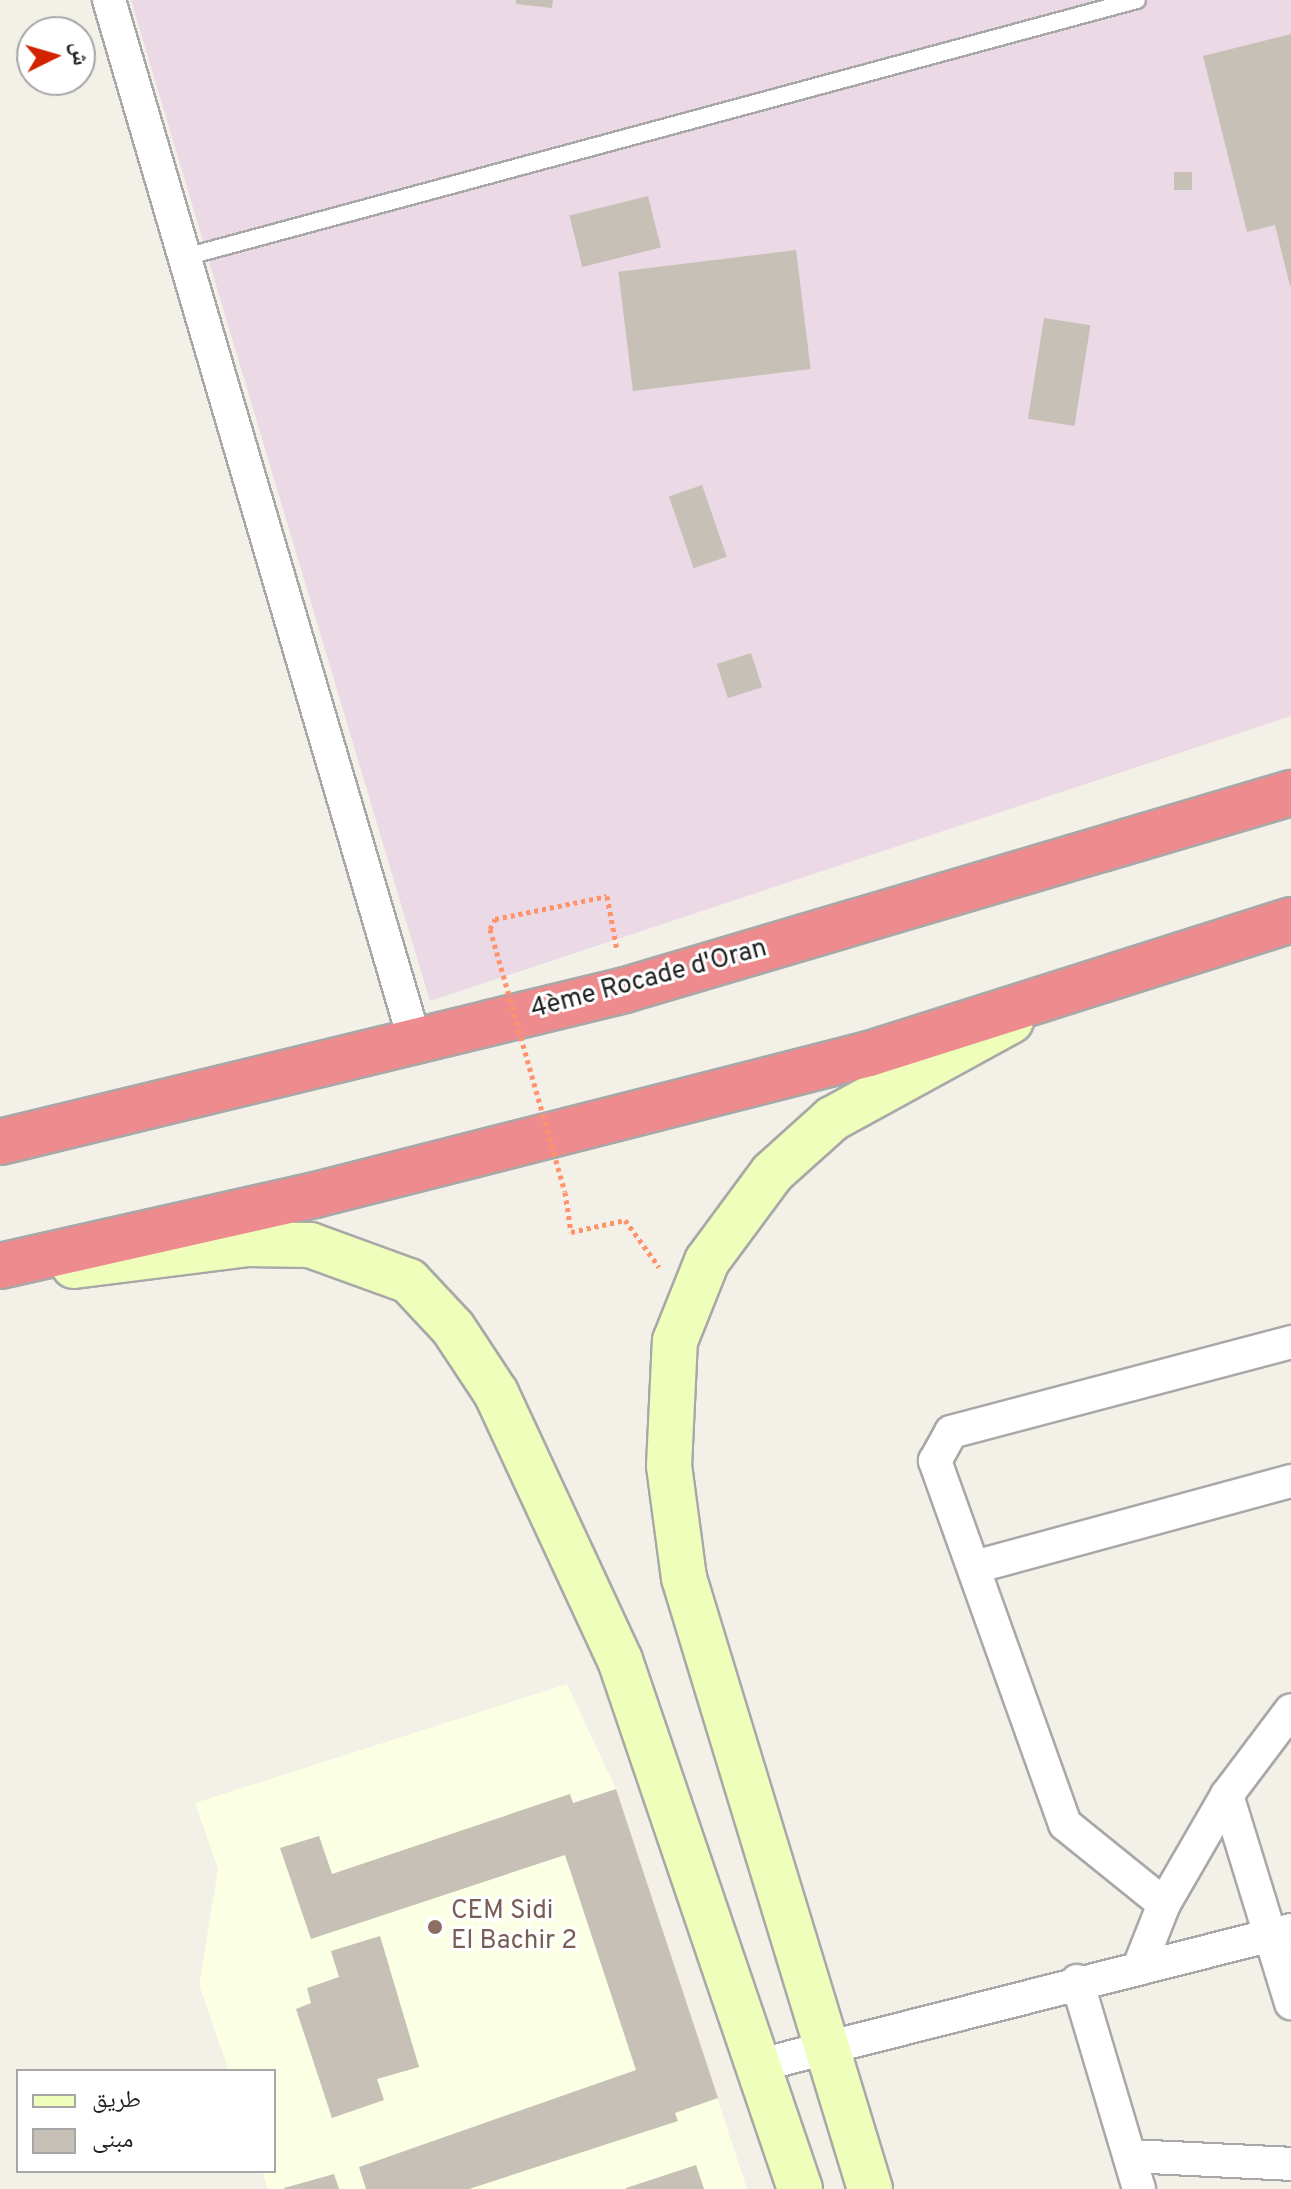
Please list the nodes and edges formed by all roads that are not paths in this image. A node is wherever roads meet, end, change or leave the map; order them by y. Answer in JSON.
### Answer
{"nodes":[{"id":1,"x":109,"y":0,"type":"edge"},
{"id":2,"x":1137,"y":0,"type":"edge"},
{"id":3,"x":185,"y":257,"type":"junction"},
{"id":4,"x":1291,"y":793,"type":"edge"},
{"id":5,"x":1291,"y":920,"type":"edge"},
{"id":6,"x":1068,"y":991,"type":"junction"},
{"id":7,"x":414,"y":1038,"type":"junction"},
{"id":8,"x":0,"y":1142,"type":"edge"},
{"id":9,"x":0,"y":1266,"type":"edge"},
{"id":10,"x":0,"y":1275,"type":"edge"},
{"id":11,"x":1291,"y":1342,"type":"edge"},
{"id":12,"x":1291,"y":1481,"type":"edge"},
{"id":13,"x":978,"y":1566,"type":"junction"},
{"id":14,"x":1291,"y":1710,"type":"edge"},
{"id":15,"x":1227,"y":1795,"type":"junction"},
{"id":16,"x":1164,"y":1904,"type":"junction"},
{"id":17,"x":1280,"y":1933,"type":"edge"},
{"id":18,"x":1139,"y":1967,"type":"junction"},
{"id":19,"x":1077,"y":1981,"type":"junction"},
{"id":20,"x":1291,"y":2003,"type":"edge"},
{"id":21,"x":828,"y":2050,"type":"junction"},
{"id":22,"x":760,"y":2065,"type":"junction"},
{"id":23,"x":1130,"y":2156,"type":"junction"},
{"id":24,"x":1291,"y":2164,"type":"edge"},
{"id":25,"x":800,"y":2189,"type":"edge"},
{"id":26,"x":870,"y":2189,"type":"edge"},
{"id":27,"x":1139,"y":2189,"type":"edge"}],
"edges":[{"from":1,"to":3,"type":"street"},
{"from":2,"to":3,"type":"lane"},
{"from":3,"to":7,"type":"street"},
{"from":4,"to":7,"type":"highway","name":"4ème Rocade d'Oran"},
{"from":5,"to":6,"type":"highway"},
{"from":6,"to":9,"type":"highway"},
{"from":6,"to":21,"type":"street"},
{"from":7,"to":8,"type":"highway","name":"4ème Rocade d'Oran"},
{"from":10,"to":22,"type":"street"},
{"from":11,"to":13,"type":"street"},
{"from":12,"to":13,"type":"street"},
{"from":13,"to":16,"type":"street"},
{"from":14,"to":15,"type":"street"},
{"from":15,"to":16,"type":"street"},
{"from":15,"to":17,"type":"street"},
{"from":16,"to":18,"type":"street"},
{"from":17,"to":18,"type":"street"},
{"from":17,"to":20,"type":"street"},
{"from":18,"to":19,"type":"street"},
{"from":19,"to":21,"type":"street"},
{"from":19,"to":23,"type":"street"},
{"from":21,"to":22,"type":"street"},
{"from":21,"to":26,"type":"street"},
{"from":22,"to":25,"type":"street"},
{"from":23,"to":24,"type":"street"},
{"from":23,"to":27,"type":"street"}]}
